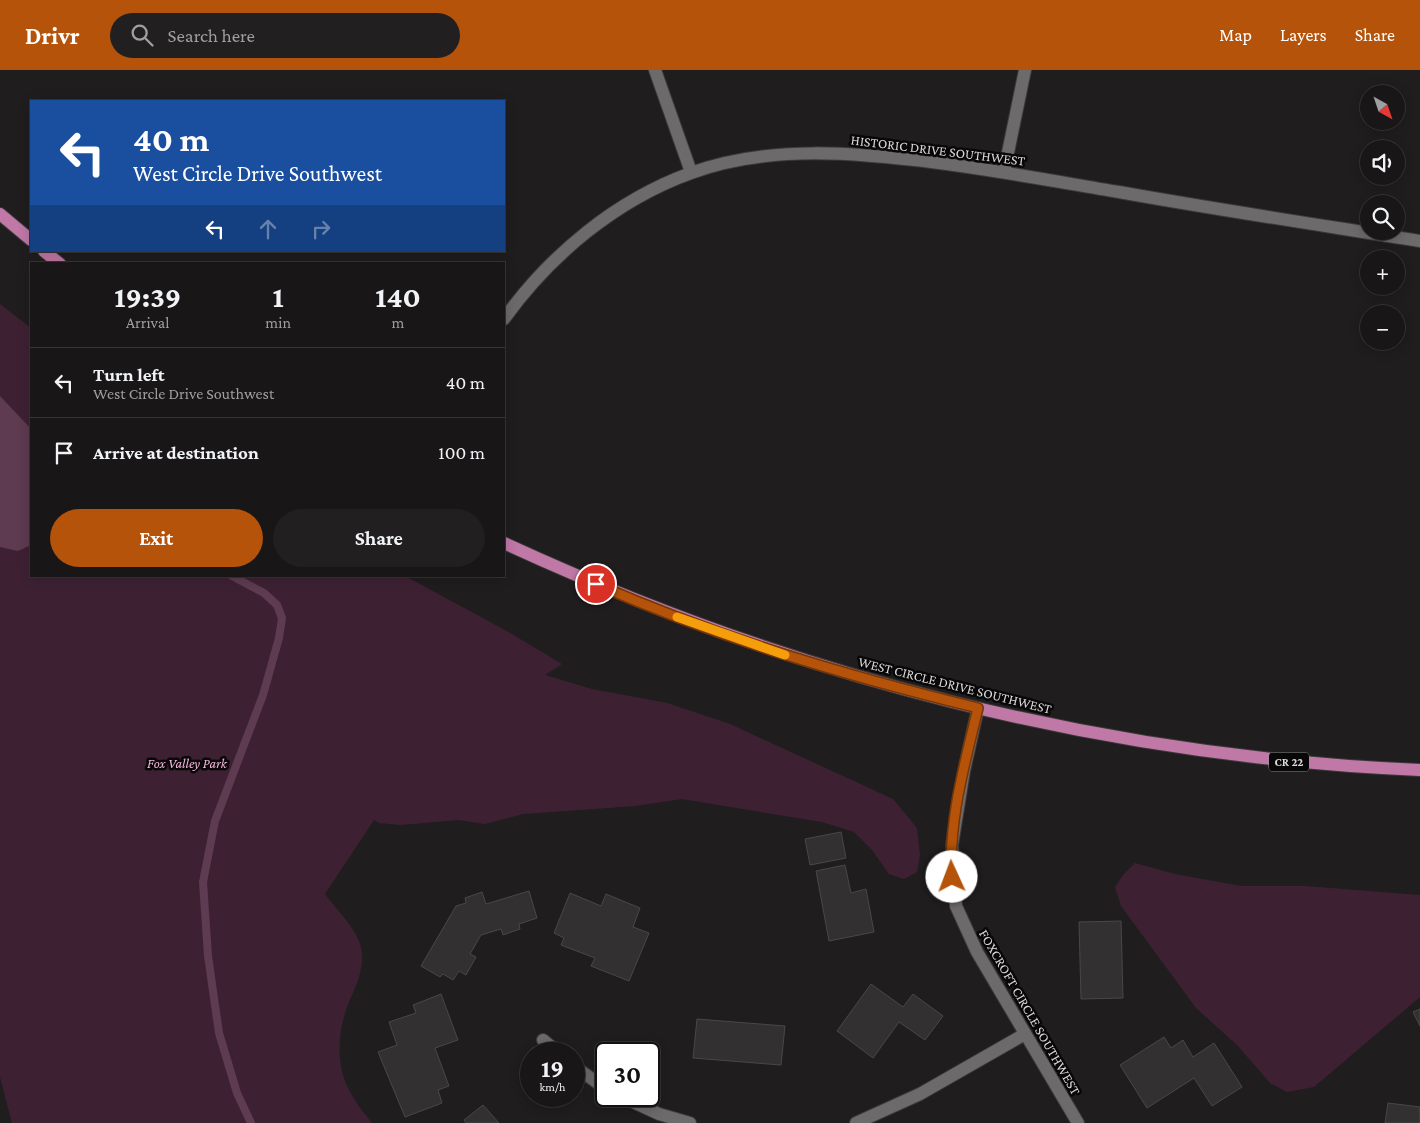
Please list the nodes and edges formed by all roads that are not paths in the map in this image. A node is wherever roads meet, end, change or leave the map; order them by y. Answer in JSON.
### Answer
{"nodes":[{"id":1,"x":655,"y":70,"type":"edge"},
{"id":2,"x":1025,"y":70,"type":"edge"},
{"id":3,"x":691,"y":172,"type":"junction"},
{"id":4,"x":1004,"y":172,"type":"junction"},
{"id":5,"x":0,"y":214,"type":"edge"},
{"id":6,"x":30,"y":239,"type":"edge"},
{"id":7,"x":1420,"y":241,"type":"edge"},
{"id":8,"x":45,"y":252,"type":"edge"},
{"id":9,"x":58,"y":262,"type":"edge"},
{"id":10,"x":505,"y":318,"type":"edge"},
{"id":11,"x":505,"y":542,"type":"edge"},
{"id":12,"x":978,"y":708,"type":"junction"},
{"id":13,"x":1420,"y":770,"type":"edge"},
{"id":14,"x":1025,"y":1034,"type":"junction"},
{"id":15,"x":543,"y":1040,"type":"dead end"},
{"id":16,"x":545,"y":1042,"type":"edge"},
{"id":17,"x":644,"y":1107,"type":"edge"},
{"id":18,"x":690,"y":1123,"type":"edge"},
{"id":19,"x":856,"y":1123,"type":"edge"},
{"id":20,"x":1078,"y":1123,"type":"edge"}],
"edges":[{"from":1,"to":3,"type":"street"},
{"from":2,"to":4,"type":"street"},
{"from":3,"to":4,"type":"street","name":"HISTORIC DRIVE SOUTHWEST"},
{"from":3,"to":10,"type":"street","name":"HISTORIC DRIVE SOUTHWEST"},
{"from":4,"to":7,"type":"street","name":"HISTORIC DRIVE SOUTHWEST"},
{"from":5,"to":6,"type":"main road"},
{"from":8,"to":9,"type":"main road"},
{"from":11,"to":12,"type":"main road","name":"WEST CIRCLE DRIVE SOUTHWEST","number":"CR 22"},
{"from":12,"to":13,"type":"main road","name":"WEST CIRCLE DRIVE SOUTHWEST","number":"CR 22"},
{"from":12,"to":14,"type":"street","name":"FOXCROFT CIRCLE SOUTHWEST"},
{"from":14,"to":19,"type":"street"},
{"from":14,"to":20,"type":"street","name":"FOXCROFT CIRCLE SOUTHWEST"},
{"from":15,"to":16,"type":"street"},
{"from":17,"to":18,"type":"street"}]}
